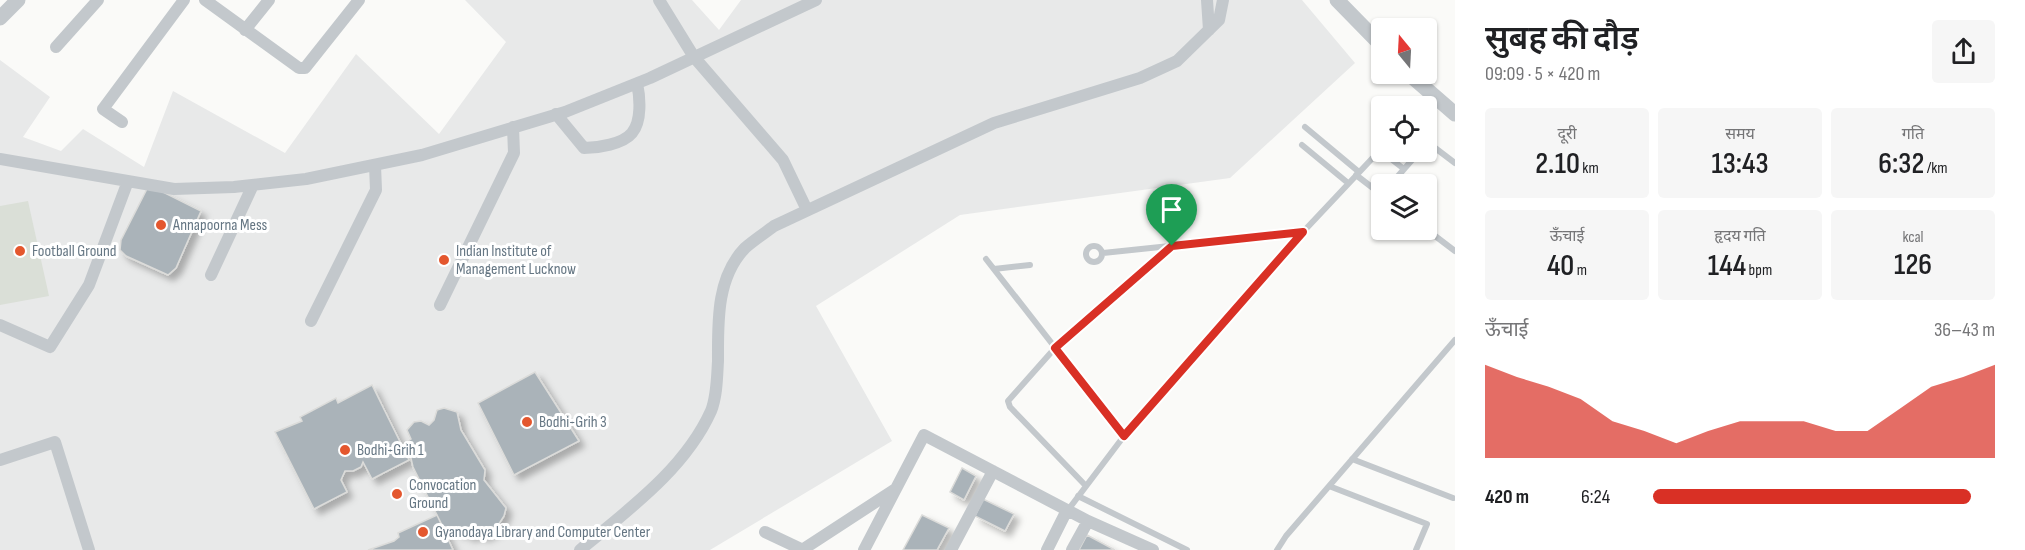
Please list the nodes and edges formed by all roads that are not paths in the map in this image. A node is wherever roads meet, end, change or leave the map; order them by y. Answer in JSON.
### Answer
{"nodes":[{"id":1,"x":18,"y":0,"type":"edge"},
{"id":2,"x":98,"y":0,"type":"edge"},
{"id":3,"x":184,"y":0,"type":"edge"},
{"id":4,"x":205,"y":0,"type":"edge"},
{"id":5,"x":269,"y":0,"type":"edge"},
{"id":6,"x":359,"y":0,"type":"edge"},
{"id":7,"x":659,"y":0,"type":"edge"},
{"id":8,"x":816,"y":0,"type":"edge"},
{"id":9,"x":1207,"y":0,"type":"edge"},
{"id":10,"x":1223,"y":0,"type":"edge"},
{"id":11,"x":1337,"y":0,"type":"edge"},
{"id":12,"x":0,"y":18,"type":"edge"},
{"id":13,"x":245,"y":30,"type":"junction"},
{"id":14,"x":1209,"y":30,"type":"junction"},
{"id":15,"x":1371,"y":35,"type":"edge"},
{"id":16,"x":56,"y":47,"type":"dead end"},
{"id":17,"x":694,"y":57,"type":"junction"},
{"id":18,"x":638,"y":83,"type":"junction"},
{"id":19,"x":1420,"y":84,"type":"edge"},
{"id":20,"x":1431,"y":94,"type":"joint"},
{"id":21,"x":556,"y":114,"type":"junction"},
{"id":22,"x":1455,"y":114,"type":"edge"},
{"id":23,"x":122,"y":122,"type":"dead end"},
{"id":24,"x":513,"y":127,"type":"junction"},
{"id":25,"x":1305,"y":127,"type":"dead end"},
{"id":26,"x":1302,"y":145,"type":"dead end"},
{"id":27,"x":1437,"y":150,"type":"edge"},
{"id":28,"x":0,"y":159,"type":"edge"},
{"id":29,"x":1371,"y":160,"type":"edge"},
{"id":30,"x":1396,"y":162,"type":"edge"},
{"id":31,"x":1410,"y":162,"type":"edge"},
{"id":32,"x":1455,"y":164,"type":"edge"},
{"id":33,"x":375,"y":165,"type":"junction"},
{"id":34,"x":1404,"y":169,"type":"junction"},
{"id":35,"x":1357,"y":174,"type":"junction"},
{"id":36,"x":1400,"y":174,"type":"edge"},
{"id":37,"x":128,"y":181,"type":"junction"},
{"id":38,"x":1348,"y":183,"type":"junction"},
{"id":39,"x":253,"y":185,"type":"junction"},
{"id":40,"x":1371,"y":186,"type":"edge"},
{"id":41,"x":807,"y":210,"type":"junction"},
{"id":42,"x":1303,"y":232,"type":"junction"},
{"id":43,"x":1437,"y":237,"type":"edge"},
{"id":44,"x":1172,"y":246,"type":"junction"},
{"id":45,"x":1455,"y":251,"type":"edge"},
{"id":46,"x":1103,"y":253,"type":"dead end"},
{"id":47,"x":986,"y":259,"type":"dead end"},
{"id":48,"x":1030,"y":265,"type":"dead end"},
{"id":49,"x":994,"y":269,"type":"junction"},
{"id":50,"x":211,"y":274,"type":"dead end"},
{"id":51,"x":440,"y":304,"type":"dead end"},
{"id":52,"x":311,"y":321,"type":"dead end"},
{"id":53,"x":0,"y":325,"type":"edge"},
{"id":54,"x":1455,"y":340,"type":"edge"},
{"id":55,"x":1055,"y":348,"type":"junction"},
{"id":56,"x":1124,"y":436,"type":"junction"},
{"id":57,"x":1352,"y":459,"type":"junction"},
{"id":58,"x":0,"y":460,"type":"edge"},
{"id":59,"x":993,"y":471,"type":"junction"},
{"id":60,"x":1086,"y":486,"type":"junction"},
{"id":61,"x":1329,"y":486,"type":"junction"},
{"id":62,"x":896,"y":489,"type":"junction"},
{"id":63,"x":1078,"y":496,"type":"junction"},
{"id":64,"x":1452,"y":498,"type":"dead end"},
{"id":65,"x":1067,"y":510,"type":"junction"},
{"id":66,"x":1088,"y":520,"type":"junction"},
{"id":67,"x":765,"y":532,"type":"dead end"},
{"id":68,"x":89,"y":550,"type":"edge"},
{"id":69,"x":580,"y":550,"type":"edge"},
{"id":70,"x":803,"y":550,"type":"edge"},
{"id":71,"x":864,"y":550,"type":"edge"},
{"id":72,"x":951,"y":550,"type":"edge"},
{"id":73,"x":1047,"y":550,"type":"edge"},
{"id":74,"x":1072,"y":550,"type":"edge"},
{"id":75,"x":1153,"y":550,"type":"edge"},
{"id":76,"x":1187,"y":550,"type":"edge"},
{"id":77,"x":1277,"y":550,"type":"edge"},
{"id":78,"x":1416,"y":550,"type":"edge"}],
"edges":[{"from":1,"to":12,"type":"street"},
{"from":2,"to":16,"type":"street"},
{"from":3,"to":23,"type":"street"},
{"from":4,"to":13,"type":"street"},
{"from":5,"to":13,"type":"street"},
{"from":6,"to":13,"type":"street"},
{"from":7,"to":17,"type":"street"},
{"from":8,"to":17,"type":"street"},
{"from":9,"to":14,"type":"street"},
{"from":10,"to":14,"type":"street"},
{"from":11,"to":15,"type":"street"},
{"from":14,"to":41,"type":"street"},
{"from":17,"to":18,"type":"street"},
{"from":17,"to":41,"type":"street"},
{"from":18,"to":21,"type":"street"},
{"from":18,"to":21,"type":"street"},
{"from":19,"to":20,"type":"street"},
{"from":20,"to":22,"type":"street"},
{"from":21,"to":24,"type":"street"},
{"from":24,"to":33,"type":"street"},
{"from":24,"to":51,"type":"street"},
{"from":25,"to":35,"type":"lane"},
{"from":26,"to":38,"type":"lane"},
{"from":27,"to":32,"type":"lane"},
{"from":28,"to":37,"type":"street"},
{"from":29,"to":35,"type":"lane"},
{"from":30,"to":34,"type":"lane"},
{"from":31,"to":34,"type":"lane"},
{"from":33,"to":39,"type":"street"},
{"from":33,"to":52,"type":"street"},
{"from":34,"to":36,"type":"lane"},
{"from":35,"to":38,"type":"lane"},
{"from":35,"to":40,"type":"lane"},
{"from":37,"to":39,"type":"street"},
{"from":37,"to":53,"type":"street"},
{"from":38,"to":42,"type":"lane"},
{"from":39,"to":50,"type":"street"},
{"from":41,"to":69,"type":"street"},
{"from":42,"to":44,"type":"lane"},
{"from":42,"to":56,"type":"lane"},
{"from":43,"to":45,"type":"lane"},
{"from":44,"to":46,"type":"lane"},
{"from":44,"to":55,"type":"lane"},
{"from":47,"to":49,"type":"lane"},
{"from":48,"to":49,"type":"lane"},
{"from":49,"to":55,"type":"lane"},
{"from":54,"to":57,"type":"lane"},
{"from":55,"to":56,"type":"lane"},
{"from":55,"to":60,"type":"lane"},
{"from":56,"to":60,"type":"lane"},
{"from":57,"to":61,"type":"lane"},
{"from":57,"to":64,"type":"lane"},
{"from":58,"to":68,"type":"street"},
{"from":59,"to":62,"type":"street"},
{"from":59,"to":65,"type":"street"},
{"from":59,"to":72,"type":"street"},
{"from":60,"to":63,"type":"lane"},
{"from":61,"to":77,"type":"lane"},
{"from":61,"to":78,"type":"lane"},
{"from":62,"to":70,"type":"street"},
{"from":62,"to":71,"type":"street"},
{"from":63,"to":65,"type":"lane"},
{"from":63,"to":76,"type":"lane"},
{"from":65,"to":66,"type":"street"},
{"from":65,"to":73,"type":"street"},
{"from":66,"to":74,"type":"street"},
{"from":66,"to":75,"type":"street"},
{"from":67,"to":70,"type":"street"}]}
